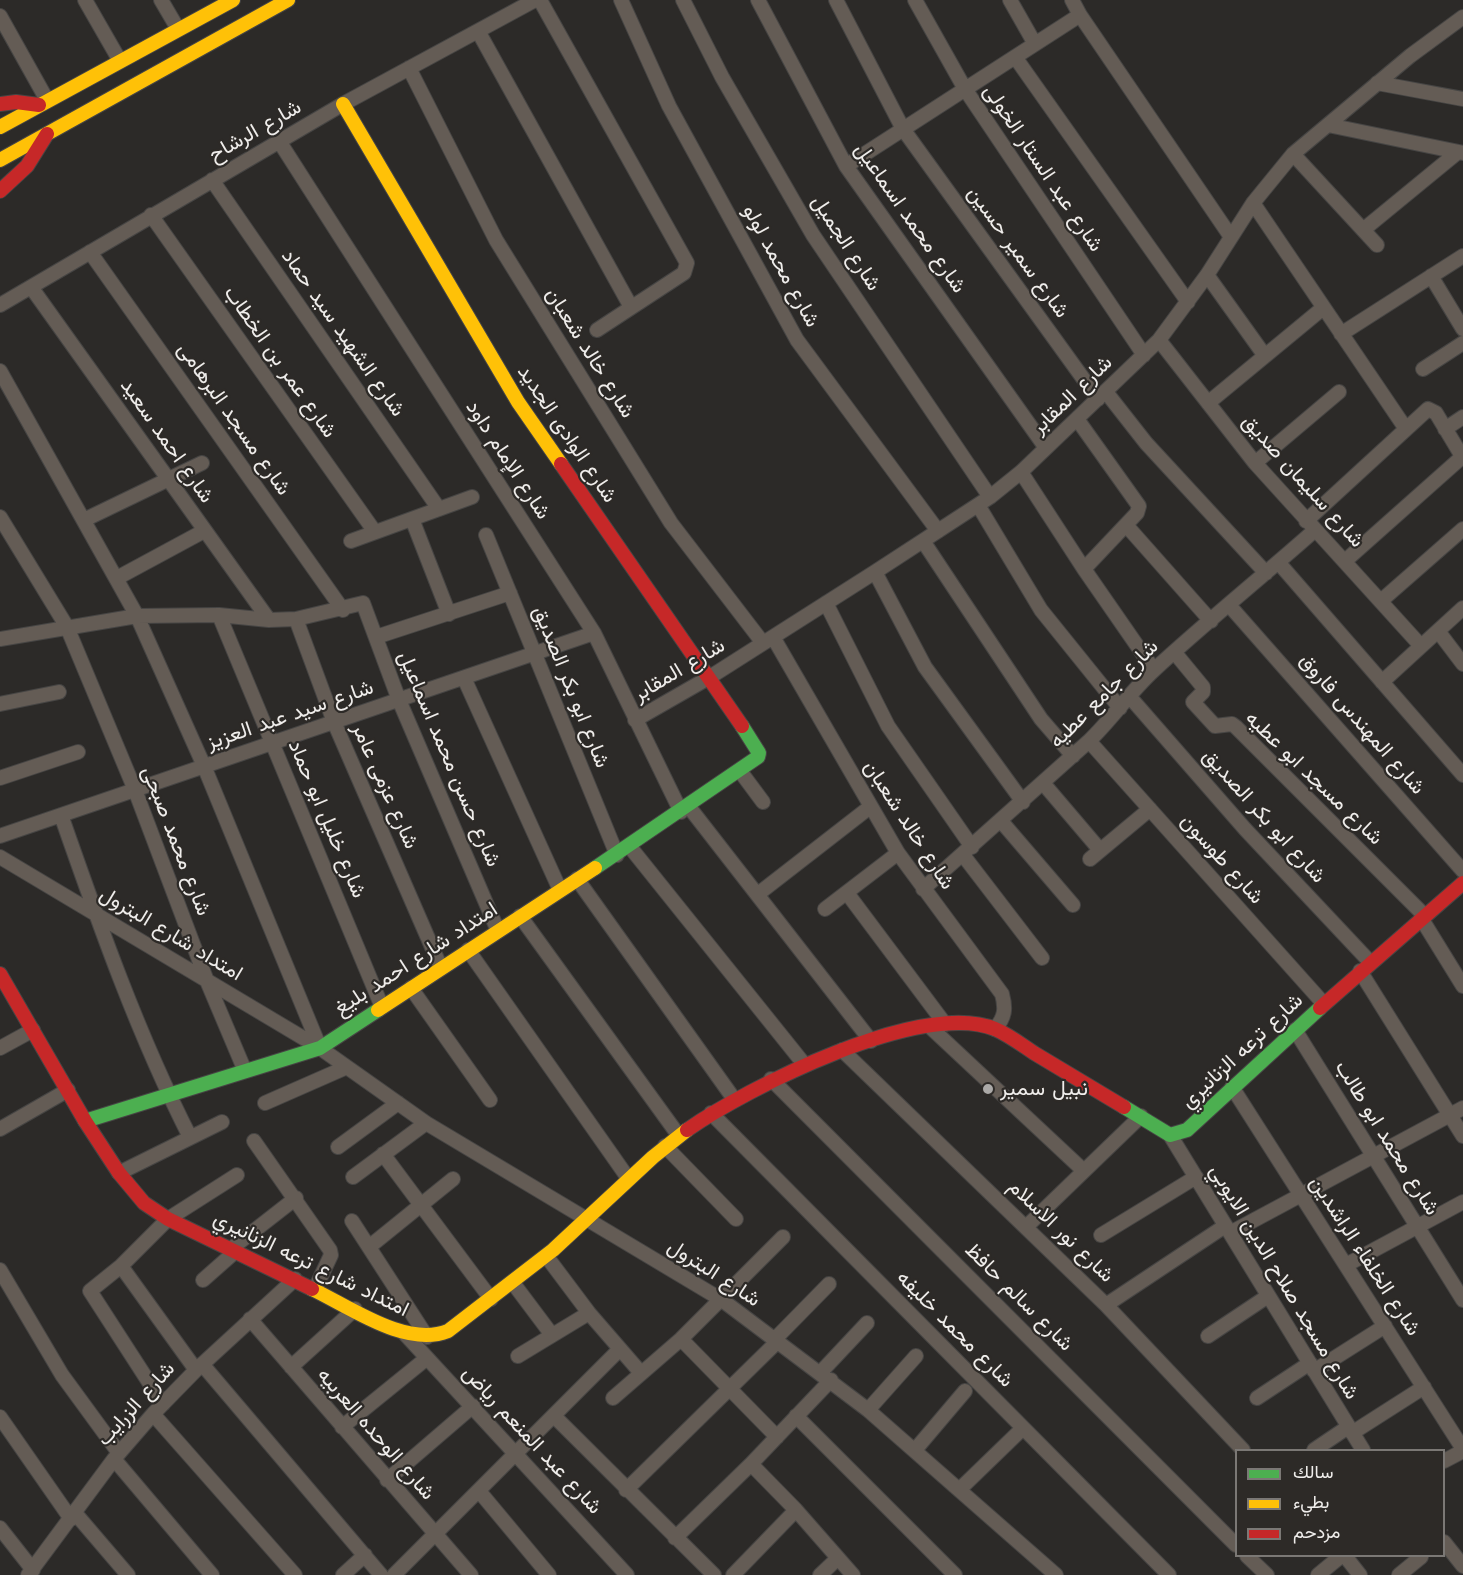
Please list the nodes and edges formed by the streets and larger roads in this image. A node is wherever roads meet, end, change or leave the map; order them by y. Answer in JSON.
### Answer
{"nodes":[{"id":1,"x":85,"y":0,"type":"edge"},
{"id":2,"x":160,"y":0,"type":"edge"},
{"id":3,"x":232,"y":0,"type":"edge"},
{"id":4,"x":288,"y":0,"type":"edge"},
{"id":5,"x":535,"y":0,"type":"edge"},
{"id":6,"x":540,"y":0,"type":"edge"},
{"id":7,"x":621,"y":0,"type":"edge"},
{"id":8,"x":683,"y":0,"type":"edge"},
{"id":9,"x":758,"y":0,"type":"edge"},
{"id":10,"x":836,"y":0,"type":"edge"},
{"id":11,"x":915,"y":0,"type":"edge"},
{"id":12,"x":1010,"y":0,"type":"edge"},
{"id":13,"x":1072,"y":0,"type":"edge"},
{"id":14,"x":1080,"y":15,"type":"junction"},
{"id":15,"x":0,"y":16,"type":"edge"},
{"id":16,"x":1463,"y":19,"type":"edge"},
{"id":17,"x":178,"y":29,"type":"junction"},
{"id":18,"x":478,"y":31,"type":"junction"},
{"id":19,"x":1035,"y":44,"type":"junction"},
{"id":20,"x":1015,"y":57,"type":"junction"},
{"id":21,"x":120,"y":61,"type":"junction"},
{"id":22,"x":409,"y":68,"type":"junction"},
{"id":23,"x":1377,"y":83,"type":"junction"},
{"id":24,"x":965,"y":89,"type":"junction"},
{"id":25,"x":1463,"y":99,"type":"edge"},
{"id":26,"x":43,"y":103,"type":"junction"},
{"id":27,"x":0,"y":104,"type":"edge"},
{"id":28,"x":344,"y":104,"type":"junction"},
{"id":29,"x":1328,"y":125,"type":"junction"},
{"id":30,"x":0,"y":127,"type":"edge"},
{"id":31,"x":903,"y":129,"type":"junction"},
{"id":32,"x":49,"y":130,"type":"junction"},
{"id":33,"x":279,"y":141,"type":"junction"},
{"id":34,"x":1460,"y":153,"type":"edge"},
{"id":35,"x":1293,"y":154,"type":"junction"},
{"id":36,"x":0,"y":160,"type":"edge"},
{"id":37,"x":846,"y":166,"type":"junction"},
{"id":38,"x":212,"y":180,"type":"junction"},
{"id":39,"x":0,"y":191,"type":"edge"},
{"id":40,"x":1253,"y":203,"type":"junction"},
{"id":41,"x":151,"y":215,"type":"junction"},
{"id":42,"x":1363,"y":230,"type":"junction"},
{"id":43,"x":1231,"y":237,"type":"junction"},
{"id":44,"x":1377,"y":244,"type":"dead end"},
{"id":45,"x":90,"y":252,"type":"junction"},
{"id":46,"x":1463,"y":256,"type":"edge"},
{"id":47,"x":1207,"y":276,"type":"junction"},
{"id":48,"x":1431,"y":276,"type":"junction"},
{"id":49,"x":31,"y":287,"type":"junction"},
{"id":50,"x":1188,"y":302,"type":"junction"},
{"id":51,"x":0,"y":304,"type":"edge"},
{"id":52,"x":631,"y":307,"type":"junction"},
{"id":53,"x":1323,"y":308,"type":"junction"},
{"id":54,"x":1463,"y":329,"type":"edge"},
{"id":55,"x":597,"y":330,"type":"dead end"},
{"id":56,"x":1341,"y":334,"type":"junction"},
{"id":57,"x":1159,"y":340,"type":"junction"},
{"id":58,"x":1463,"y":343,"type":"edge"},
{"id":59,"x":1144,"y":355,"type":"junction"},
{"id":60,"x":1265,"y":356,"type":"junction"},
{"id":61,"x":1423,"y":369,"type":"dead end"},
{"id":62,"x":0,"y":371,"type":"edge"},
{"id":63,"x":1339,"y":392,"type":"dead end"},
{"id":64,"x":1102,"y":395,"type":"junction"},
{"id":65,"x":1208,"y":403,"type":"junction"},
{"id":66,"x":1463,"y":417,"type":"edge"},
{"id":67,"x":1077,"y":419,"type":"junction"},
{"id":68,"x":1406,"y":429,"type":"junction"},
{"id":69,"x":1445,"y":429,"type":"junction"},
{"id":70,"x":1046,"y":448,"type":"junction"},
{"id":71,"x":1462,"y":457,"type":"edge"},
{"id":72,"x":202,"y":463,"type":"dead end"},
{"id":73,"x":1255,"y":463,"type":"junction"},
{"id":74,"x":1021,"y":472,"type":"junction"},
{"id":75,"x":168,"y":479,"type":"junction"},
{"id":76,"x":472,"y":497,"type":"dead end"},
{"id":77,"x":990,"y":497,"type":"junction"},
{"id":78,"x":978,"y":505,"type":"junction"},
{"id":79,"x":439,"y":509,"type":"junction"},
{"id":80,"x":0,"y":517,"type":"edge"},
{"id":81,"x":412,"y":519,"type":"junction"},
{"id":82,"x":84,"y":520,"type":"junction"},
{"id":83,"x":1126,"y":525,"type":"junction"},
{"id":84,"x":1310,"y":525,"type":"junction"},
{"id":85,"x":1463,"y":529,"type":"edge"},
{"id":86,"x":204,"y":531,"type":"junction"},
{"id":87,"x":938,"y":531,"type":"junction"},
{"id":88,"x":375,"y":532,"type":"junction"},
{"id":89,"x":486,"y":535,"type":"dead end"},
{"id":90,"x":351,"y":541,"type":"dead end"},
{"id":91,"x":923,"y":541,"type":"junction"},
{"id":92,"x":1345,"y":561,"type":"junction"},
{"id":93,"x":1278,"y":562,"type":"junction"},
{"id":94,"x":1084,"y":569,"type":"junction"},
{"id":95,"x":875,"y":572,"type":"junction"},
{"id":96,"x":1266,"y":573,"type":"junction"},
{"id":97,"x":117,"y":578,"type":"junction"},
{"id":98,"x":510,"y":593,"type":"junction"},
{"id":99,"x":1382,"y":600,"type":"junction"},
{"id":100,"x":826,"y":603,"type":"junction"},
{"id":101,"x":1229,"y":605,"type":"junction"},
{"id":102,"x":1463,"y":608,"type":"edge"},
{"id":103,"x":343,"y":610,"type":"junction"},
{"id":104,"x":449,"y":614,"type":"junction"},
{"id":105,"x":219,"y":615,"type":"junction"},
{"id":106,"x":137,"y":616,"type":"junction"},
{"id":107,"x":296,"y":619,"type":"junction"},
{"id":108,"x":269,"y":620,"type":"junction"},
{"id":109,"x":1211,"y":621,"type":"junction"},
{"id":110,"x":67,"y":627,"type":"junction"},
{"id":111,"x":1438,"y":631,"type":"junction"},
{"id":112,"x":594,"y":633,"type":"junction"},
{"id":113,"x":376,"y":637,"type":"junction"},
{"id":114,"x":0,"y":639,"type":"edge"},
{"id":115,"x":768,"y":640,"type":"junction"},
{"id":116,"x":1421,"y":646,"type":"junction"},
{"id":117,"x":1175,"y":652,"type":"junction"},
{"id":118,"x":535,"y":653,"type":"junction"},
{"id":119,"x":1463,"y":664,"type":"edge"},
{"id":120,"x":1154,"y":670,"type":"junction"},
{"id":121,"x":710,"y":676,"type":"junction"},
{"id":122,"x":464,"y":678,"type":"junction"},
{"id":123,"x":1382,"y":682,"type":"junction"},
{"id":124,"x":59,"y":692,"type":"dead end"},
{"id":125,"x":399,"y":700,"type":"junction"},
{"id":126,"x":1125,"y":702,"type":"junction"},
{"id":127,"x":0,"y":704,"type":"edge"},
{"id":128,"x":635,"y":720,"type":"junction"},
{"id":129,"x":334,"y":722,"type":"junction"},
{"id":130,"x":1089,"y":741,"type":"junction"},
{"id":131,"x":272,"y":743,"type":"junction"},
{"id":132,"x":78,"y":752,"type":"dead end"},
{"id":133,"x":1073,"y":756,"type":"junction"},
{"id":134,"x":204,"y":766,"type":"junction"},
{"id":135,"x":740,"y":771,"type":"junction"},
{"id":136,"x":1463,"y":775,"type":"edge"},
{"id":137,"x":0,"y":778,"type":"edge"},
{"id":138,"x":1043,"y":783,"type":"junction"},
{"id":139,"x":135,"y":790,"type":"junction"},
{"id":140,"x":763,"y":802,"type":"dead end"},
{"id":141,"x":1023,"y":802,"type":"junction"},
{"id":142,"x":870,"y":807,"type":"junction"},
{"id":143,"x":685,"y":809,"type":"junction"},
{"id":144,"x":1150,"y":810,"type":"junction"},
{"id":145,"x":61,"y":815,"type":"junction"},
{"id":146,"x":1001,"y":821,"type":"junction"},
{"id":147,"x":0,"y":836,"type":"edge"},
{"id":148,"x":630,"y":847,"type":"junction"},
{"id":149,"x":967,"y":851,"type":"junction"},
{"id":150,"x":898,"y":853,"type":"junction"},
{"id":151,"x":617,"y":855,"type":"junction"},
{"id":152,"x":0,"y":856,"type":"edge"},
{"id":153,"x":1463,"y":871,"type":"edge"},
{"id":154,"x":577,"y":879,"type":"junction"},
{"id":155,"x":1463,"y":883,"type":"edge"},
{"id":156,"x":923,"y":889,"type":"junction"},
{"id":157,"x":560,"y":890,"type":"junction"},
{"id":158,"x":847,"y":892,"type":"junction"},
{"id":159,"x":758,"y":894,"type":"junction"},
{"id":160,"x":1073,"y":905,"type":"dead end"},
{"id":161,"x":825,"y":909,"type":"dead end"},
{"id":162,"x":96,"y":914,"type":"junction"},
{"id":163,"x":520,"y":916,"type":"junction"},
{"id":164,"x":1423,"y":917,"type":"junction"},
{"id":165,"x":498,"y":930,"type":"junction"},
{"id":166,"x":468,"y":950,"type":"junction"},
{"id":167,"x":1042,"y":958,"type":"dead end"},
{"id":168,"x":1365,"y":967,"type":"junction"},
{"id":169,"x":441,"y":968,"type":"junction"},
{"id":170,"x":0,"y":974,"type":"edge"},
{"id":171,"x":207,"y":981,"type":"junction"},
{"id":172,"x":1463,"y":986,"type":"edge"},
{"id":173,"x":411,"y":988,"type":"junction"},
{"id":174,"x":1323,"y":1004,"type":"junction"},
{"id":175,"x":382,"y":1007,"type":"junction"},
{"id":176,"x":945,"y":1024,"type":"junction"},
{"id":177,"x":929,"y":1026,"type":"junction"},
{"id":178,"x":995,"y":1029,"type":"junction"},
{"id":179,"x":33,"y":1030,"type":"junction"},
{"id":180,"x":1295,"y":1030,"type":"junction"},
{"id":181,"x":871,"y":1041,"type":"junction"},
{"id":182,"x":0,"y":1048,"type":"edge"},
{"id":183,"x":320,"y":1048,"type":"junction"},
{"id":184,"x":842,"y":1050,"type":"junction"},
{"id":185,"x":804,"y":1064,"type":"junction"},
{"id":186,"x":347,"y":1068,"type":"junction"},
{"id":187,"x":245,"y":1071,"type":"junction"},
{"id":188,"x":771,"y":1079,"type":"junction"},
{"id":189,"x":1232,"y":1087,"type":"junction"},
{"id":190,"x":68,"y":1090,"type":"junction"},
{"id":191,"x":169,"y":1095,"type":"junction"},
{"id":192,"x":734,"y":1099,"type":"junction"},
{"id":193,"x":490,"y":1100,"type":"dead end"},
{"id":194,"x":265,"y":1103,"type":"dead end"},
{"id":195,"x":398,"y":1103,"type":"junction"},
{"id":196,"x":1463,"y":1108,"type":"edge"},
{"id":197,"x":711,"y":1113,"type":"junction"},
{"id":198,"x":1450,"y":1115,"type":"junction"},
{"id":199,"x":1141,"y":1116,"type":"junction"},
{"id":200,"x":85,"y":1121,"type":"junction"},
{"id":201,"x":222,"y":1122,"type":"dead end"},
{"id":202,"x":426,"y":1123,"type":"junction"},
{"id":203,"x":0,"y":1129,"type":"edge"},
{"id":204,"x":1170,"y":1135,"type":"junction"},
{"id":205,"x":679,"y":1136,"type":"junction"},
{"id":206,"x":1463,"y":1136,"type":"edge"},
{"id":207,"x":190,"y":1137,"type":"junction"},
{"id":208,"x":254,"y":1141,"type":"dead end"},
{"id":209,"x":338,"y":1146,"type":"dead end"},
{"id":210,"x":665,"y":1146,"type":"junction"},
{"id":211,"x":383,"y":1154,"type":"junction"},
{"id":212,"x":1374,"y":1156,"type":"junction"},
{"id":213,"x":1084,"y":1171,"type":"junction"},
{"id":214,"x":118,"y":1173,"type":"junction"},
{"id":215,"x":237,"y":1175,"type":"dead end"},
{"id":216,"x":352,"y":1177,"type":"dead end"},
{"id":217,"x":1196,"y":1177,"type":"junction"},
{"id":218,"x":628,"y":1178,"type":"junction"},
{"id":219,"x":453,"y":1179,"type":"dead end"},
{"id":220,"x":1301,"y":1195,"type":"junction"},
{"id":221,"x":296,"y":1198,"type":"junction"},
{"id":222,"x":1463,"y":1202,"type":"edge"},
{"id":223,"x":420,"y":1204,"type":"junction"},
{"id":224,"x":168,"y":1219,"type":"junction"},
{"id":225,"x":588,"y":1219,"type":"junction"},
{"id":226,"x":736,"y":1219,"type":"dead end"},
{"id":227,"x":352,"y":1221,"type":"dead end"},
{"id":228,"x":1026,"y":1227,"type":"junction"},
{"id":229,"x":1417,"y":1227,"type":"junction"},
{"id":230,"x":1227,"y":1229,"type":"junction"},
{"id":231,"x":1101,"y":1235,"type":"dead end"},
{"id":232,"x":783,"y":1237,"type":"dead end"},
{"id":233,"x":369,"y":1247,"type":"junction"},
{"id":234,"x":234,"y":1249,"type":"junction"},
{"id":235,"x":546,"y":1257,"type":"junction"},
{"id":236,"x":1346,"y":1265,"type":"junction"},
{"id":237,"x":121,"y":1266,"type":"junction"},
{"id":238,"x":0,"y":1270,"type":"edge"},
{"id":239,"x":295,"y":1279,"type":"junction"},
{"id":240,"x":203,"y":1280,"type":"dead end"},
{"id":241,"x":513,"y":1283,"type":"junction"},
{"id":242,"x":829,"y":1284,"type":"dead end"},
{"id":243,"x":315,"y":1289,"type":"junction"},
{"id":244,"x":1268,"y":1296,"type":"junction"},
{"id":245,"x":491,"y":1299,"type":"junction"},
{"id":246,"x":722,"y":1300,"type":"junction"},
{"id":247,"x":1463,"y":1300,"type":"edge"},
{"id":248,"x":1106,"y":1305,"type":"junction"},
{"id":249,"x":355,"y":1309,"type":"junction"},
{"id":250,"x":589,"y":1313,"type":"junction"},
{"id":251,"x":250,"y":1319,"type":"junction"},
{"id":252,"x":867,"y":1323,"type":"dead end"},
{"id":253,"x":1385,"y":1326,"type":"junction"},
{"id":254,"x":405,"y":1334,"type":"junction"},
{"id":255,"x":552,"y":1335,"type":"junction"},
{"id":256,"x":1208,"y":1336,"type":"dead end"},
{"id":257,"x":427,"y":1337,"type":"junction"},
{"id":258,"x":681,"y":1339,"type":"junction"},
{"id":259,"x":777,"y":1340,"type":"junction"},
{"id":260,"x":620,"y":1349,"type":"junction"},
{"id":261,"x":518,"y":1356,"type":"dead end"},
{"id":262,"x":916,"y":1356,"type":"dead end"},
{"id":263,"x":427,"y":1358,"type":"junction"},
{"id":264,"x":291,"y":1366,"type":"junction"},
{"id":265,"x":199,"y":1367,"type":"junction"},
{"id":266,"x":1312,"y":1367,"type":"junction"},
{"id":267,"x":641,"y":1373,"type":"junction"},
{"id":268,"x":826,"y":1376,"type":"junction"},
{"id":269,"x":1424,"y":1387,"type":"junction"},
{"id":270,"x":728,"y":1390,"type":"junction"},
{"id":271,"x":965,"y":1390,"type":"dead end"},
{"id":272,"x":613,"y":1398,"type":"dead end"},
{"id":273,"x":1257,"y":1398,"type":"dead end"},
{"id":274,"x":473,"y":1406,"type":"junction"},
{"id":275,"x":158,"y":1409,"type":"junction"},
{"id":276,"x":868,"y":1410,"type":"junction"},
{"id":277,"x":554,"y":1416,"type":"junction"},
{"id":278,"x":796,"y":1416,"type":"junction"},
{"id":279,"x":0,"y":1417,"type":"edge"},
{"id":280,"x":342,"y":1427,"type":"junction"},
{"id":281,"x":1023,"y":1428,"type":"junction"},
{"id":282,"x":1350,"y":1430,"type":"junction"},
{"id":283,"x":777,"y":1437,"type":"junction"},
{"id":284,"x":1242,"y":1449,"type":"edge"},
{"id":285,"x":1316,"y":1449,"type":"edge"},
{"id":286,"x":1362,"y":1449,"type":"edge"},
{"id":287,"x":915,"y":1450,"type":"junction"},
{"id":288,"x":1463,"y":1450,"type":"edge"},
{"id":289,"x":517,"y":1453,"type":"junction"},
{"id":290,"x":117,"y":1456,"type":"junction"},
{"id":291,"x":1445,"y":1460,"type":"edge"},
{"id":292,"x":751,"y":1464,"type":"junction"},
{"id":293,"x":387,"y":1480,"type":"junction"},
{"id":294,"x":960,"y":1489,"type":"junction"},
{"id":295,"x":626,"y":1490,"type":"junction"},
{"id":296,"x":479,"y":1491,"type":"junction"},
{"id":297,"x":796,"y":1510,"type":"junction"},
{"id":298,"x":73,"y":1516,"type":"junction"},
{"id":299,"x":0,"y":1528,"type":"edge"},
{"id":300,"x":435,"y":1534,"type":"junction"},
{"id":301,"x":675,"y":1538,"type":"junction"},
{"id":302,"x":1235,"y":1544,"type":"edge"},
{"id":303,"x":1445,"y":1544,"type":"edge"},
{"id":304,"x":365,"y":1555,"type":"junction"},
{"id":305,"x":1248,"y":1557,"type":"edge"},
{"id":306,"x":1342,"y":1557,"type":"edge"},
{"id":307,"x":1344,"y":1557,"type":"edge"},
{"id":308,"x":1421,"y":1557,"type":"dead end"},
{"id":309,"x":838,"y":1558,"type":"junction"},
{"id":310,"x":1463,"y":1566,"type":"edge"},
{"id":311,"x":34,"y":1572,"type":"edge"},
{"id":312,"x":128,"y":1575,"type":"edge"},
{"id":313,"x":212,"y":1575,"type":"edge"},
{"id":314,"x":295,"y":1575,"type":"edge"},
{"id":315,"x":343,"y":1575,"type":"edge"},
{"id":316,"x":381,"y":1575,"type":"edge"},
{"id":317,"x":394,"y":1575,"type":"edge"},
{"id":318,"x":471,"y":1575,"type":"edge"},
{"id":319,"x":549,"y":1575,"type":"edge"},
{"id":320,"x":627,"y":1575,"type":"edge"},
{"id":321,"x":714,"y":1575,"type":"edge"},
{"id":322,"x":733,"y":1575,"type":"edge"},
{"id":323,"x":820,"y":1575,"type":"edge"},
{"id":324,"x":853,"y":1575,"type":"edge"},
{"id":325,"x":955,"y":1575,"type":"edge"},
{"id":326,"x":1056,"y":1575,"type":"edge"},
{"id":327,"x":1169,"y":1575,"type":"edge"},
{"id":328,"x":1267,"y":1575,"type":"edge"},
{"id":329,"x":1318,"y":1575,"type":"edge"},
{"id":330,"x":1360,"y":1575,"type":"edge"},
{"id":331,"x":1400,"y":1575,"type":"edge"}],
"edges":[{"from":1,"to":21,"type":"street"},
{"from":2,"to":17,"type":"street"},
{"from":3,"to":17,"type":"street"},
{"from":4,"to":32,"type":"street"},
{"from":5,"to":18,"type":"street","name":"شارع الرشاح"},
{"from":6,"to":52,"type":"street"},
{"from":7,"to":87,"type":"street","name":"شارع محمد لولو"},
{"from":8,"to":77,"type":"street","name":"شارع الجميل"},
{"from":9,"to":37,"type":"street","name":"شارع محمد اسماعيل"},
{"from":10,"to":31,"type":"street","name":"شارع سمير حسين"},
{"from":11,"to":24,"type":"street","name":"شارع عبد الستار الخولى"},
{"from":12,"to":19,"type":"street"},
{"from":13,"to":14,"type":"street"},
{"from":14,"to":19,"type":"street"},
{"from":14,"to":43,"type":"street"},
{"from":15,"to":26,"type":"street"},
{"from":16,"to":23,"type":"street","name":"شارع المقابر"},
{"from":17,"to":21,"type":"street"},
{"from":18,"to":22,"type":"street","name":"شارع الرشاح"},
{"from":18,"to":52,"type":"street"},
{"from":19,"to":20,"type":"street"},
{"from":20,"to":24,"type":"street"},
{"from":20,"to":50,"type":"street"},
{"from":21,"to":26,"type":"street"},
{"from":22,"to":28,"type":"street","name":"شارع الرشاح"},
{"from":22,"to":115,"type":"street","name":"شارع خالد شعبان"},
{"from":23,"to":25,"type":"street"},
{"from":23,"to":29,"type":"street","name":"شارع المقابر"},
{"from":24,"to":31,"type":"street"},
{"from":24,"to":59,"type":"street","name":"شارع عبد الستار الخولى"},
{"from":26,"to":27,"type":"street"},
{"from":26,"to":30,"type":"street"},
{"from":28,"to":33,"type":"street","name":"شارع الرشاح"},
{"from":28,"to":121,"type":"street","name":"شارع الوادى الجديد"},
{"from":29,"to":34,"type":"street"},
{"from":29,"to":35,"type":"street","name":"شارع المقابر"},
{"from":31,"to":37,"type":"street"},
{"from":31,"to":64,"type":"street","name":"شارع سمير حسين"},
{"from":32,"to":36,"type":"street"},
{"from":32,"to":39,"type":"street"},
{"from":33,"to":38,"type":"street","name":"شارع الرشاح"},
{"from":33,"to":112,"type":"street","name":"شارع الإمام داود"},
{"from":34,"to":42,"type":"street"},
{"from":35,"to":40,"type":"street","name":"شارع المقابر"},
{"from":35,"to":42,"type":"street"},
{"from":37,"to":70,"type":"street","name":"شارع محمد اسماعيل"},
{"from":38,"to":41,"type":"street","name":"شارع الرشاح"},
{"from":38,"to":79,"type":"street","name":"شارع الشهيد سيد حماد"},
{"from":40,"to":43,"type":"street","name":"شارع المقابر"},
{"from":40,"to":53,"type":"street"},
{"from":41,"to":45,"type":"street","name":"شارع الرشاح"},
{"from":41,"to":88,"type":"street","name":"شارع عمر بن الخطاب"},
{"from":42,"to":44,"type":"street"},
{"from":43,"to":47,"type":"street","name":"شارع المقابر"},
{"from":45,"to":49,"type":"street","name":"شارع الرشاح"},
{"from":45,"to":103,"type":"street","name":"شارع مسجد البرهامى"},
{"from":46,"to":48,"type":"street"},
{"from":47,"to":50,"type":"street","name":"شارع المقابر"},
{"from":47,"to":60,"type":"street"},
{"from":48,"to":54,"type":"street"},
{"from":48,"to":56,"type":"street"},
{"from":49,"to":51,"type":"street","name":"شارع الرشاح"},
{"from":49,"to":75,"type":"street","name":"شارع احمد سعيد"},
{"from":50,"to":57,"type":"street","name":"شارع المقابر"},
{"from":52,"to":55,"type":"street"},
{"from":53,"to":56,"type":"street"},
{"from":53,"to":60,"type":"street"},
{"from":56,"to":68,"type":"street"},
{"from":57,"to":59,"type":"street","name":"شارع المقابر"},
{"from":57,"to":65,"type":"street","name":"شارع سليمان صديق"},
{"from":58,"to":61,"type":"street"},
{"from":59,"to":64,"type":"street","name":"شارع المقابر"},
{"from":60,"to":65,"type":"street"},
{"from":62,"to":82,"type":"street"},
{"from":63,"to":73,"type":"street"},
{"from":64,"to":67,"type":"street","name":"شارع المقابر"},
{"from":64,"to":96,"type":"street","name":"شارع سمير حسين"},
{"from":65,"to":73,"type":"street","name":"شارع سليمان صديق"},
{"from":66,"to":69,"type":"street"},
{"from":67,"to":70,"type":"street","name":"شارع المقابر"},
{"from":67,"to":83,"type":"street"},
{"from":68,"to":69,"type":"street","name":"شارع جامع عطيه"},
{"from":68,"to":84,"type":"street","name":"شارع جامع عطيه"},
{"from":69,"to":71,"type":"street"},
{"from":70,"to":74,"type":"street","name":"شارع المقابر"},
{"from":71,"to":92,"type":"street"},
{"from":72,"to":75,"type":"street"},
{"from":73,"to":84,"type":"street","name":"شارع سليمان صديق"},
{"from":74,"to":77,"type":"street","name":"شارع المقابر"},
{"from":74,"to":94,"type":"street"},
{"from":75,"to":82,"type":"street"},
{"from":75,"to":86,"type":"street","name":"شارع احمد سعيد"},
{"from":76,"to":79,"type":"street"},
{"from":77,"to":78,"type":"street","name":"شارع المقابر"},
{"from":78,"to":87,"type":"street","name":"شارع المقابر"},
{"from":78,"to":126,"type":"street","name":"شارع ابو بكر الصديق"},
{"from":79,"to":81,"type":"street"},
{"from":80,"to":110,"type":"street","name":"شارع محمد صبحى"},
{"from":81,"to":88,"type":"street"},
{"from":81,"to":104,"type":"street"},
{"from":82,"to":97,"type":"street"},
{"from":83,"to":94,"type":"street"},
{"from":83,"to":109,"type":"street"},
{"from":84,"to":92,"type":"street","name":"شارع سليمان صديق"},
{"from":84,"to":93,"type":"street","name":"شارع جامع عطيه"},
{"from":85,"to":99,"type":"street"},
{"from":86,"to":97,"type":"street"},
{"from":86,"to":108,"type":"street","name":"شارع احمد سعيد"},
{"from":87,"to":91,"type":"street","name":"شارع المقابر"},
{"from":88,"to":90,"type":"street"},
{"from":89,"to":98,"type":"street","name":"شارع ابو بكر الصديق"},
{"from":91,"to":95,"type":"street","name":"شارع المقابر"},
{"from":91,"to":133,"type":"street"},
{"from":92,"to":99,"type":"street","name":"شارع سليمان صديق"},
{"from":93,"to":96,"type":"street","name":"شارع جامع عطيه"},
{"from":93,"to":123,"type":"street"},
{"from":94,"to":120,"type":"street"},
{"from":95,"to":100,"type":"street","name":"شارع المقابر"},
{"from":95,"to":141,"type":"street"},
{"from":96,"to":101,"type":"street","name":"شارع جامع عطيه"},
{"from":97,"to":106,"type":"street"},
{"from":98,"to":104,"type":"street"},
{"from":98,"to":118,"type":"street","name":"شارع ابو بكر الصديق"},
{"from":99,"to":116,"type":"street","name":"شارع سليمان صديق"},
{"from":100,"to":115,"type":"street","name":"شارع المقابر"},
{"from":100,"to":149,"type":"street"},
{"from":101,"to":109,"type":"street","name":"شارع جامع عطيه"},
{"from":101,"to":153,"type":"street","name":"شارع المهندس فاروق"},
{"from":102,"to":111,"type":"street"},
{"from":103,"to":107,"type":"street"},
{"from":103,"to":113,"type":"street","name":"شارع حسن محمد اسماعيل"},
{"from":104,"to":113,"type":"street"},
{"from":105,"to":106,"type":"street"},
{"from":105,"to":108,"type":"street"},
{"from":105,"to":131,"type":"street","name":"شارع خليل ابو حماد"},
{"from":106,"to":110,"type":"street"},
{"from":106,"to":134,"type":"street"},
{"from":107,"to":108,"type":"street"},
{"from":107,"to":129,"type":"street","name":"شارع عزمى عامر"},
{"from":109,"to":117,"type":"street","name":"شارع جامع عطيه"},
{"from":110,"to":114,"type":"street"},
{"from":110,"to":139,"type":"street","name":"شارع محمد صبحى"},
{"from":111,"to":116,"type":"street"},
{"from":111,"to":119,"type":"street"},
{"from":112,"to":118,"type":"street","name":"شارع سيد عبد العزيز"},
{"from":112,"to":128,"type":"street","name":"شارع الإمام داود"},
{"from":113,"to":125,"type":"street","name":"شارع حسن محمد اسماعيل"},
{"from":115,"to":121,"type":"street","name":"شارع المقابر"},
{"from":115,"to":142,"type":"street","name":"شارع خالد شعبان"},
{"from":116,"to":123,"type":"street"},
{"from":117,"to":120,"type":"street","name":"شارع جامع عطيه"},
{"from":117,"to":164,"type":"street","name":"شارع مسجد ابو عطيه"},
{"from":118,"to":122,"type":"street","name":"شارع سيد عبد العزيز"},
{"from":118,"to":151,"type":"street","name":"شارع ابو بكر الصديق"},
{"from":120,"to":126,"type":"street","name":"شارع جامع عطيه"},
{"from":121,"to":128,"type":"street","name":"شارع المقابر"},
{"from":121,"to":135,"type":"street","name":"شارع الوادى الجديد"},
{"from":122,"to":125,"type":"street","name":"شارع سيد عبد العزيز"},
{"from":122,"to":157,"type":"street"},
{"from":123,"to":136,"type":"street"},
{"from":124,"to":127,"type":"street"},
{"from":125,"to":129,"type":"street","name":"شارع سيد عبد العزيز"},
{"from":125,"to":165,"type":"street","name":"شارع حسن محمد اسماعيل"},
{"from":126,"to":130,"type":"street","name":"شارع جامع عطيه"},
{"from":126,"to":168,"type":"street","name":"شارع ابو بكر الصديق"},
{"from":128,"to":143,"type":"street","name":"شارع الإمام داود"},
{"from":129,"to":131,"type":"street","name":"شارع سيد عبد العزيز"},
{"from":129,"to":169,"type":"street","name":"شارع عزمى عامر"},
{"from":130,"to":133,"type":"street","name":"شارع جامع عطيه"},
{"from":130,"to":144,"type":"street","name":"شارع طوسون"},
{"from":131,"to":134,"type":"street","name":"شارع سيد عبد العزيز"},
{"from":131,"to":175,"type":"street","name":"شارع خليل ابو حماد"},
{"from":132,"to":137,"type":"street"},
{"from":133,"to":138,"type":"street","name":"شارع جامع عطيه"},
{"from":134,"to":139,"type":"street","name":"شارع سيد عبد العزيز"},
{"from":134,"to":183,"type":"street"},
{"from":135,"to":140,"type":"street"},
{"from":135,"to":143,"type":"street","name":"امتداد شارع احمد بليغ"},
{"from":138,"to":141,"type":"street","name":"شارع جامع عطيه"},
{"from":138,"to":144,"type":"street"},
{"from":139,"to":145,"type":"street","name":"شارع سيد عبد العزيز"},
{"from":139,"to":171,"type":"street","name":"شارع محمد صبحى"},
{"from":141,"to":146,"type":"street","name":"شارع جامع عطيه"},
{"from":142,"to":150,"type":"street","name":"شارع خالد شعبان"},
{"from":142,"to":159,"type":"street"},
{"from":143,"to":148,"type":"street","name":"امتداد شارع احمد بليغ"},
{"from":143,"to":159,"type":"street","name":"شارع الإمام داود"},
{"from":144,"to":174,"type":"street","name":"شارع طوسون"},
{"from":145,"to":147,"type":"street","name":"شارع سيد عبد العزيز"},
{"from":145,"to":162,"type":"street"},
{"from":146,"to":149,"type":"street","name":"شارع جامع عطيه"},
{"from":146,"to":160,"type":"street"},
{"from":148,"to":151,"type":"street","name":"امتداد شارع احمد بليغ"},
{"from":148,"to":185,"type":"street"},
{"from":149,"to":156,"type":"street","name":"شارع جامع عطيه"},
{"from":149,"to":167,"type":"street"},
{"from":150,"to":156,"type":"street","name":"شارع خالد شعبان"},
{"from":150,"to":158,"type":"street"},
{"from":151,"to":154,"type":"street","name":"امتداد شارع احمد بليغ"},
{"from":152,"to":162,"type":"street","name":"امتداد شارع البترول"},
{"from":154,"to":157,"type":"street","name":"امتداد شارع احمد بليغ"},
{"from":154,"to":192,"type":"street"},
{"from":155,"to":164,"type":"street","name":"شارع ترعه الزنانيري"},
{"from":156,"to":178,"type":"street","name":"شارع خالد شعبان"},
{"from":157,"to":163,"type":"street","name":"امتداد شارع احمد بليغ"},
{"from":158,"to":161,"type":"street"},
{"from":158,"to":176,"type":"street"},
{"from":159,"to":181,"type":"street","name":"شارع الإمام داود"},
{"from":162,"to":171,"type":"street","name":"امتداد شارع البترول"},
{"from":162,"to":191,"type":"street"},
{"from":163,"to":165,"type":"street","name":"امتداد شارع احمد بليغ"},
{"from":163,"to":205,"type":"street"},
{"from":164,"to":168,"type":"street","name":"شارع ترعه الزنانيري"},
{"from":164,"to":172,"type":"street"},
{"from":165,"to":166,"type":"street","name":"امتداد شارع احمد بليغ"},
{"from":166,"to":169,"type":"street","name":"امتداد شارع احمد بليغ"},
{"from":166,"to":218,"type":"street"},
{"from":168,"to":174,"type":"street","name":"شارع ترعه الزنانيري"},
{"from":168,"to":198,"type":"street","name":"شارع ابو بكر الصديق"},
{"from":169,"to":173,"type":"street","name":"امتداد شارع احمد بليغ"},
{"from":170,"to":179,"type":"street","name":"امتداد شارع ترعه الزنانيري"},
{"from":171,"to":183,"type":"street","name":"امتداد شارع البترول"},
{"from":171,"to":187,"type":"street","name":"شارع محمد صبحى"},
{"from":173,"to":175,"type":"street","name":"امتداد شارع احمد بليغ"},
{"from":173,"to":193,"type":"street"},
{"from":174,"to":180,"type":"street","name":"شارع ترعه الزنانيري"},
{"from":175,"to":183,"type":"street","name":"امتداد شارع احمد بليغ"},
{"from":176,"to":177,"type":"street"},
{"from":176,"to":178,"type":"street"},
{"from":177,"to":181,"type":"street","name":"امتداد شارع ترعه الزنانيري"},
{"from":177,"to":213,"type":"street"},
{"from":178,"to":199,"type":"street"},
{"from":179,"to":182,"type":"street"},
{"from":179,"to":190,"type":"street","name":"امتداد شارع ترعه الزنانيري"},
{"from":180,"to":189,"type":"street","name":"شارع ترعه الزنانيري"},
{"from":180,"to":212,"type":"street","name":"شارع محمد ابو طالب"},
{"from":181,"to":184,"type":"street","name":"امتداد شارع ترعه الزنانيري"},
{"from":183,"to":186,"type":"street","name":"شارع البترول"},
{"from":183,"to":187,"type":"street","name":"امتداد شارع احمد بليغ"},
{"from":184,"to":185,"type":"street","name":"امتداد شارع ترعه الزنانيري"},
{"from":184,"to":228,"type":"street","name":"شارع نور الاسلام"},
{"from":185,"to":188,"type":"street","name":"امتداد شارع ترعه الزنانيري"},
{"from":186,"to":194,"type":"street"},
{"from":186,"to":195,"type":"street","name":"شارع البترول"},
{"from":187,"to":191,"type":"street","name":"امتداد شارع احمد بليغ"},
{"from":188,"to":192,"type":"street","name":"امتداد شارع ترعه الزنانيري"},
{"from":188,"to":302,"type":"street","name":"شارع سالم حافظ"},
{"from":189,"to":204,"type":"street","name":"شارع ترعه الزنانيري"},
{"from":189,"to":220,"type":"street","name":"شارع الخلفاء الراشدين"},
{"from":190,"to":200,"type":"street","name":"امتداد شارع ترعه الزنانيري"},
{"from":190,"to":203,"type":"street"},
{"from":191,"to":200,"type":"street","name":"امتداد شارع احمد بليغ"},
{"from":191,"to":207,"type":"street"},
{"from":192,"to":197,"type":"street","name":"امتداد شارع ترعه الزنانيري"},
{"from":195,"to":202,"type":"street","name":"شارع البترول"},
{"from":195,"to":209,"type":"street"},
{"from":196,"to":198,"type":"street"},
{"from":197,"to":205,"type":"street","name":"امتداد شارع ترعه الزنانيري"},
{"from":197,"to":281,"type":"street","name":"شارع محمد خليفه"},
{"from":198,"to":206,"type":"street","name":"شارع ابو بكر الصديق"},
{"from":198,"to":212,"type":"street"},
{"from":199,"to":204,"type":"street"},
{"from":199,"to":213,"type":"street"},
{"from":200,"to":214,"type":"street","name":"امتداد شارع ترعه الزنانيري"},
{"from":201,"to":207,"type":"street"},
{"from":202,"to":211,"type":"street"},
{"from":202,"to":225,"type":"street","name":"شارع البترول"},
{"from":204,"to":217,"type":"street","name":"شارع مسجد صلاح الدين الايوبي"},
{"from":205,"to":210,"type":"street","name":"امتداد شارع ترعه الزنانيري"},
{"from":207,"to":214,"type":"street"},
{"from":208,"to":221,"type":"street"},
{"from":210,"to":218,"type":"street","name":"امتداد شارع ترعه الزنانيري"},
{"from":210,"to":226,"type":"street"},
{"from":211,"to":216,"type":"street"},
{"from":211,"to":223,"type":"street"},
{"from":212,"to":220,"type":"street"},
{"from":212,"to":229,"type":"street","name":"شارع محمد ابو طالب"},
{"from":213,"to":228,"type":"street"},
{"from":214,"to":224,"type":"street","name":"امتداد شارع ترعه الزنانيري"},
{"from":215,"to":224,"type":"street"},
{"from":217,"to":230,"type":"street","name":"شارع مسجد صلاح الدين الايوبي"},
{"from":217,"to":231,"type":"street"},
{"from":218,"to":225,"type":"street","name":"امتداد شارع ترعه الزنانيري"},
{"from":219,"to":223,"type":"street"},
{"from":220,"to":230,"type":"street"},
{"from":220,"to":236,"type":"street","name":"شارع الخلفاء الراشدين"},
{"from":221,"to":234,"type":"street"},
{"from":221,"to":243,"type":"street"},
{"from":222,"to":229,"type":"street"},
{"from":223,"to":233,"type":"street"},
{"from":223,"to":245,"type":"street"},
{"from":224,"to":234,"type":"street","name":"امتداد شارع ترعه الزنانيري"},
{"from":224,"to":237,"type":"street"},
{"from":225,"to":235,"type":"street","name":"امتداد شارع ترعه الزنانيري"},
{"from":225,"to":246,"type":"street","name":"شارع البترول"},
{"from":227,"to":233,"type":"street"},
{"from":228,"to":248,"type":"street","name":"شارع نور الاسلام"},
{"from":229,"to":236,"type":"street"},
{"from":229,"to":247,"type":"street","name":"شارع محمد ابو طالب"},
{"from":230,"to":244,"type":"street","name":"شارع مسجد صلاح الدين الايوبي"},
{"from":230,"to":248,"type":"street"},
{"from":232,"to":246,"type":"street"},
{"from":233,"to":257,"type":"street"},
{"from":234,"to":239,"type":"street","name":"امتداد شارع ترعه الزنانيري"},
{"from":234,"to":240,"type":"street"},
{"from":235,"to":241,"type":"street","name":"امتداد شارع ترعه الزنانيري"},
{"from":235,"to":250,"type":"street"},
{"from":236,"to":253,"type":"street","name":"شارع الخلفاء الراشدين"},
{"from":237,"to":265,"type":"street"},
{"from":237,"to":275,"type":"street"},
{"from":238,"to":290,"type":"street"},
{"from":239,"to":243,"type":"street","name":"امتداد شارع ترعه الزنانيري"},
{"from":239,"to":251,"type":"street","name":"شارع الزرايب"},
{"from":241,"to":245,"type":"street","name":"امتداد شارع ترعه الزنانيري"},
{"from":241,"to":255,"type":"street"},
{"from":242,"to":259,"type":"street"},
{"from":243,"to":249,"type":"street","name":"امتداد شارع ترعه الزنانيري"},
{"from":244,"to":256,"type":"street"},
{"from":244,"to":266,"type":"street","name":"شارع مسجد صلاح الدين الايوبي"},
{"from":245,"to":257,"type":"street","name":"امتداد شارع ترعه الزنانيري"},
{"from":246,"to":258,"type":"street"},
{"from":246,"to":259,"type":"street","name":"شارع البترول"},
{"from":248,"to":284,"type":"street","name":"شارع نور الاسلام"},
{"from":249,"to":254,"type":"street","name":"امتداد شارع ترعه الزنانيري"},
{"from":249,"to":264,"type":"street"},
{"from":250,"to":255,"type":"street"},
{"from":250,"to":260,"type":"street"},
{"from":251,"to":264,"type":"street","name":"شارع الوحده العربيه"},
{"from":251,"to":265,"type":"street","name":"شارع الزرايب"},
{"from":252,"to":268,"type":"street"},
{"from":253,"to":266,"type":"street"},
{"from":253,"to":269,"type":"street","name":"شارع الخلفاء الراشدين"},
{"from":254,"to":257,"type":"street","name":"امتداد شارع ترعه الزنانيري"},
{"from":254,"to":263,"type":"street","name":"شارع عبد المنعم رياض"},
{"from":255,"to":261,"type":"street"},
{"from":258,"to":267,"type":"street"},
{"from":258,"to":270,"type":"street"},
{"from":259,"to":268,"type":"street","name":"شارع البترول"},
{"from":259,"to":270,"type":"street"},
{"from":260,"to":267,"type":"street"},
{"from":260,"to":277,"type":"street"},
{"from":262,"to":276,"type":"street"},
{"from":263,"to":274,"type":"street","name":"شارع عبد المنعم رياض"},
{"from":263,"to":280,"type":"street"},
{"from":264,"to":280,"type":"street","name":"شارع الوحده العربيه"},
{"from":265,"to":275,"type":"street","name":"شارع الزرايب"},
{"from":265,"to":304,"type":"street"},
{"from":266,"to":273,"type":"street"},
{"from":266,"to":282,"type":"street","name":"شارع مسجد صلاح الدين الايوبي"},
{"from":267,"to":272,"type":"street"},
{"from":268,"to":276,"type":"street","name":"شارع البترول"},
{"from":268,"to":278,"type":"street"},
{"from":269,"to":282,"type":"street"},
{"from":269,"to":288,"type":"street","name":"شارع الخلفاء الراشدين"},
{"from":270,"to":283,"type":"street"},
{"from":270,"to":295,"type":"street"},
{"from":271,"to":287,"type":"street"},
{"from":274,"to":289,"type":"street","name":"شارع عبد المنعم رياض"},
{"from":274,"to":293,"type":"street"},
{"from":275,"to":290,"type":"street","name":"شارع الزرايب"},
{"from":275,"to":314,"type":"street"},
{"from":276,"to":287,"type":"street","name":"شارع البترول"},
{"from":277,"to":289,"type":"street"},
{"from":277,"to":295,"type":"street"},
{"from":278,"to":283,"type":"street"},
{"from":278,"to":325,"type":"street"},
{"from":279,"to":298,"type":"street"},
{"from":280,"to":293,"type":"street","name":"شارع الوحده العربيه"},
{"from":281,"to":294,"type":"street"},
{"from":281,"to":327,"type":"street","name":"شارع محمد خليفه"},
{"from":282,"to":285,"type":"street"},
{"from":282,"to":286,"type":"street","name":"شارع مسجد صلاح الدين الايوبي"},
{"from":283,"to":292,"type":"street"},
{"from":287,"to":294,"type":"street","name":"شارع البترول"},
{"from":288,"to":291,"type":"street"},
{"from":289,"to":296,"type":"street"},
{"from":289,"to":320,"type":"street","name":"شارع عبد المنعم رياض"},
{"from":290,"to":298,"type":"street","name":"شارع الزرايب"},
{"from":290,"to":313,"type":"street"},
{"from":292,"to":297,"type":"street"},
{"from":292,"to":301,"type":"street"},
{"from":293,"to":300,"type":"street","name":"شارع الوحده العربيه"},
{"from":294,"to":326,"type":"street","name":"شارع البترول"},
{"from":295,"to":301,"type":"street"},
{"from":296,"to":300,"type":"street"},
{"from":296,"to":319,"type":"street"},
{"from":297,"to":309,"type":"street"},
{"from":297,"to":322,"type":"street"},
{"from":298,"to":311,"type":"street","name":"شارع الزرايب"},
{"from":298,"to":312,"type":"street"},
{"from":299,"to":311,"type":"street"},
{"from":300,"to":317,"type":"street"},
{"from":300,"to":318,"type":"street","name":"شارع الوحده العربيه"},
{"from":301,"to":321,"type":"street"},
{"from":303,"to":310,"type":"street"},
{"from":304,"to":315,"type":"street"},
{"from":304,"to":316,"type":"street"},
{"from":305,"to":328,"type":"street"},
{"from":306,"to":329,"type":"street"},
{"from":307,"to":330,"type":"street"},
{"from":308,"to":331,"type":"street"},
{"from":309,"to":323,"type":"street"},
{"from":309,"to":324,"type":"street"}]}
